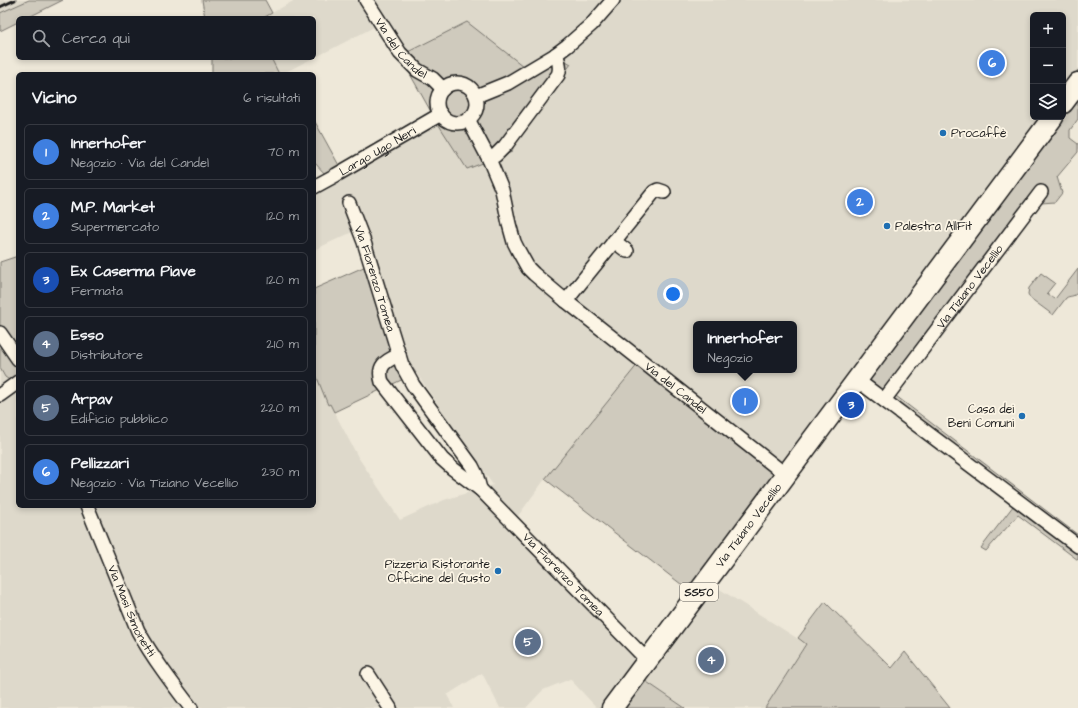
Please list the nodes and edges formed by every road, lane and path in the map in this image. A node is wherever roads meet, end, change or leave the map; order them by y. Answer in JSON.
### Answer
{"nodes":[{"id":1,"x":366,"y":0,"type":"edge"},
{"id":2,"x":613,"y":0,"type":"edge"},
{"id":3,"x":556,"y":54,"type":"junction"},
{"id":4,"x":1078,"y":83,"type":"edge"},
{"id":5,"x":443,"y":89,"type":"junction"},
{"id":6,"x":476,"y":96,"type":"junction"},
{"id":7,"x":1066,"y":99,"type":"edge"},
{"id":8,"x":441,"y":114,"type":"junction"},
{"id":9,"x":468,"y":119,"type":"junction"},
{"id":10,"x":1051,"y":120,"type":"edge"},
{"id":11,"x":489,"y":159,"type":"junction"},
{"id":12,"x":316,"y":185,"type":"edge"},
{"id":13,"x":664,"y":192,"type":"dead end"},
{"id":14,"x":1041,"y":192,"type":"dead end"},
{"id":15,"x":349,"y":203,"type":"dead end"},
{"id":16,"x":614,"y":241,"type":"junction"},
{"id":17,"x":627,"y":251,"type":"dead end"},
{"id":18,"x":566,"y":301,"type":"junction"},
{"id":19,"x":0,"y":333,"type":"edge"},
{"id":20,"x":399,"y":355,"type":"junction"},
{"id":21,"x":16,"y":356,"type":"edge"},
{"id":22,"x":857,"y":380,"type":"junction"},
{"id":23,"x":16,"y":383,"type":"edge"},
{"id":24,"x":0,"y":395,"type":"edge"},
{"id":25,"x":884,"y":400,"type":"junction"},
{"id":26,"x":786,"y":475,"type":"junction"},
{"id":27,"x":480,"y":489,"type":"junction"},
{"id":28,"x":88,"y":508,"type":"edge"},
{"id":29,"x":1078,"y":546,"type":"edge"},
{"id":30,"x":647,"y":660,"type":"junction"},
{"id":31,"x":368,"y":674,"type":"dead end"},
{"id":32,"x":191,"y":708,"type":"edge"},
{"id":33,"x":390,"y":708,"type":"edge"},
{"id":34,"x":612,"y":708,"type":"edge"}],
"edges":[{"from":1,"to":5,"type":"street","name":"Via del Candel"},
{"from":2,"to":3,"type":"street"},
{"from":3,"to":6,"type":"street"},
{"from":3,"to":11,"type":"street"},
{"from":4,"to":7,"type":"main road"},
{"from":5,"to":6,"type":"street"},
{"from":5,"to":8,"type":"street"},
{"from":6,"to":9,"type":"street"},
{"from":8,"to":9,"type":"street"},
{"from":8,"to":12,"type":"street","name":"Largo Ugo Neri"},
{"from":9,"to":11,"type":"street","name":"Via del Candel"},
{"from":10,"to":22,"type":"main road","name":"Via Tiziano Vecellio"},
{"from":11,"to":18,"type":"street","name":"Via del Candel"},
{"from":13,"to":16,"type":"street"},
{"from":14,"to":25,"type":"street","name":"Via Tiziano Vecellio"},
{"from":15,"to":20,"type":"street","name":"Via Fiorenzo Tomea"},
{"from":16,"to":17,"type":"street"},
{"from":16,"to":18,"type":"street"},
{"from":18,"to":26,"type":"street","name":"Via del Candel"},
{"from":19,"to":21,"type":"street"},
{"from":20,"to":27,"type":"street","name":"Via Fiorenzo Tomea"},
{"from":20,"to":27,"type":"street","name":"Via Fiorenzo Tomea"},
{"from":22,"to":25,"type":"street"},
{"from":22,"to":26,"type":"main road","name":"Via Tiziano Vecellio"},
{"from":23,"to":24,"type":"street"},
{"from":25,"to":29,"type":"street"},
{"from":26,"to":30,"type":"main road","name":"Via Tiziano Vecellio","number":"SS50"},
{"from":27,"to":30,"type":"street","name":"Via Fiorenzo Tomea"},
{"from":28,"to":32,"type":"street","name":"Via Masi Simonetti"},
{"from":30,"to":34,"type":"main road","name":"Via Tiziano Vecellio","number":"SS50"},
{"from":31,"to":33,"type":"street"}]}
